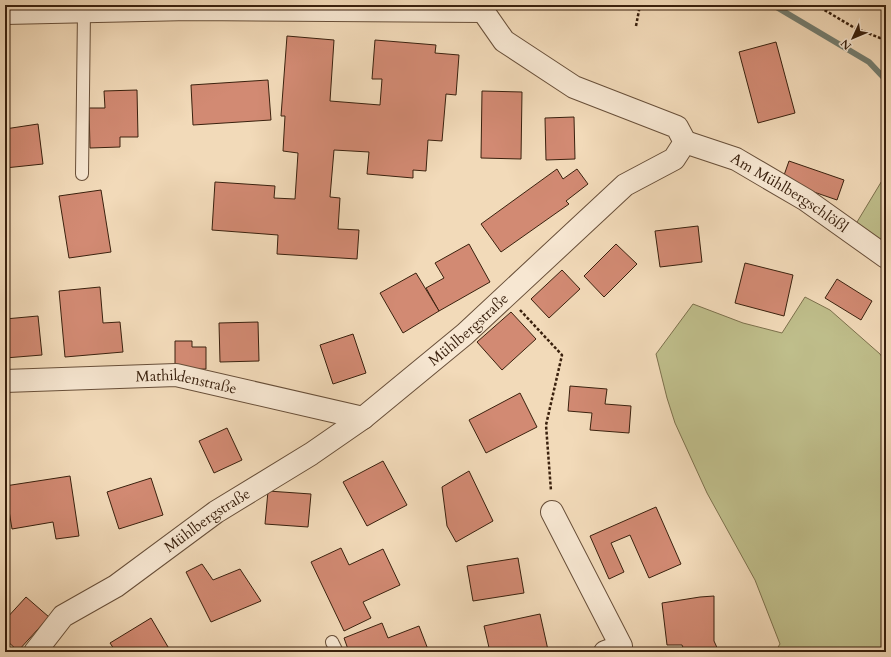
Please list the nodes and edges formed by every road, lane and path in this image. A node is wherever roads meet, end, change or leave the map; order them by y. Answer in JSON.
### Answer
{"nodes":[{"id":1,"x":640,"y":5,"type":"edge"},
{"id":2,"x":816,"y":5,"type":"edge"},
{"id":3,"x":482,"y":8,"type":"edge"},
{"id":4,"x":84,"y":11,"type":"junction"},
{"id":5,"x":5,"y":13,"type":"edge"},
{"id":6,"x":636,"y":26,"type":"dead end"},
{"id":7,"x":886,"y":37,"type":"edge"},
{"id":8,"x":685,"y":142,"type":"junction"},
{"id":9,"x":82,"y":174,"type":"dead end"},
{"id":10,"x":886,"y":257,"type":"edge"},
{"id":11,"x":506,"y":295,"type":"junction"},
{"id":12,"x":5,"y":380,"type":"edge"},
{"id":13,"x":363,"y":418,"type":"junction"},
{"id":14,"x":552,"y":512,"type":"joint"},
{"id":15,"x":35,"y":652,"type":"edge"},
{"id":16,"x":605,"y":652,"type":"edge"}],
"edges":[{"from":1,"to":6,"type":"path"},
{"from":2,"to":7,"type":"path"},
{"from":3,"to":4,"type":"street"},
{"from":3,"to":8,"type":"street"},
{"from":4,"to":5,"type":"street"},
{"from":4,"to":9,"type":"lane"},
{"from":8,"to":10,"type":"street","name":"Am Mühlbergschlößl"},
{"from":8,"to":11,"type":"street","name":"Mühlbergstraße"},
{"from":11,"to":13,"type":"street","name":"Mühlbergstraße"},
{"from":11,"to":14,"type":"path"},
{"from":12,"to":13,"type":"street","name":"Mathildenstraße"},
{"from":13,"to":15,"type":"street","name":"Mühlbergstraße"},
{"from":14,"to":16,"type":"street"}]}
